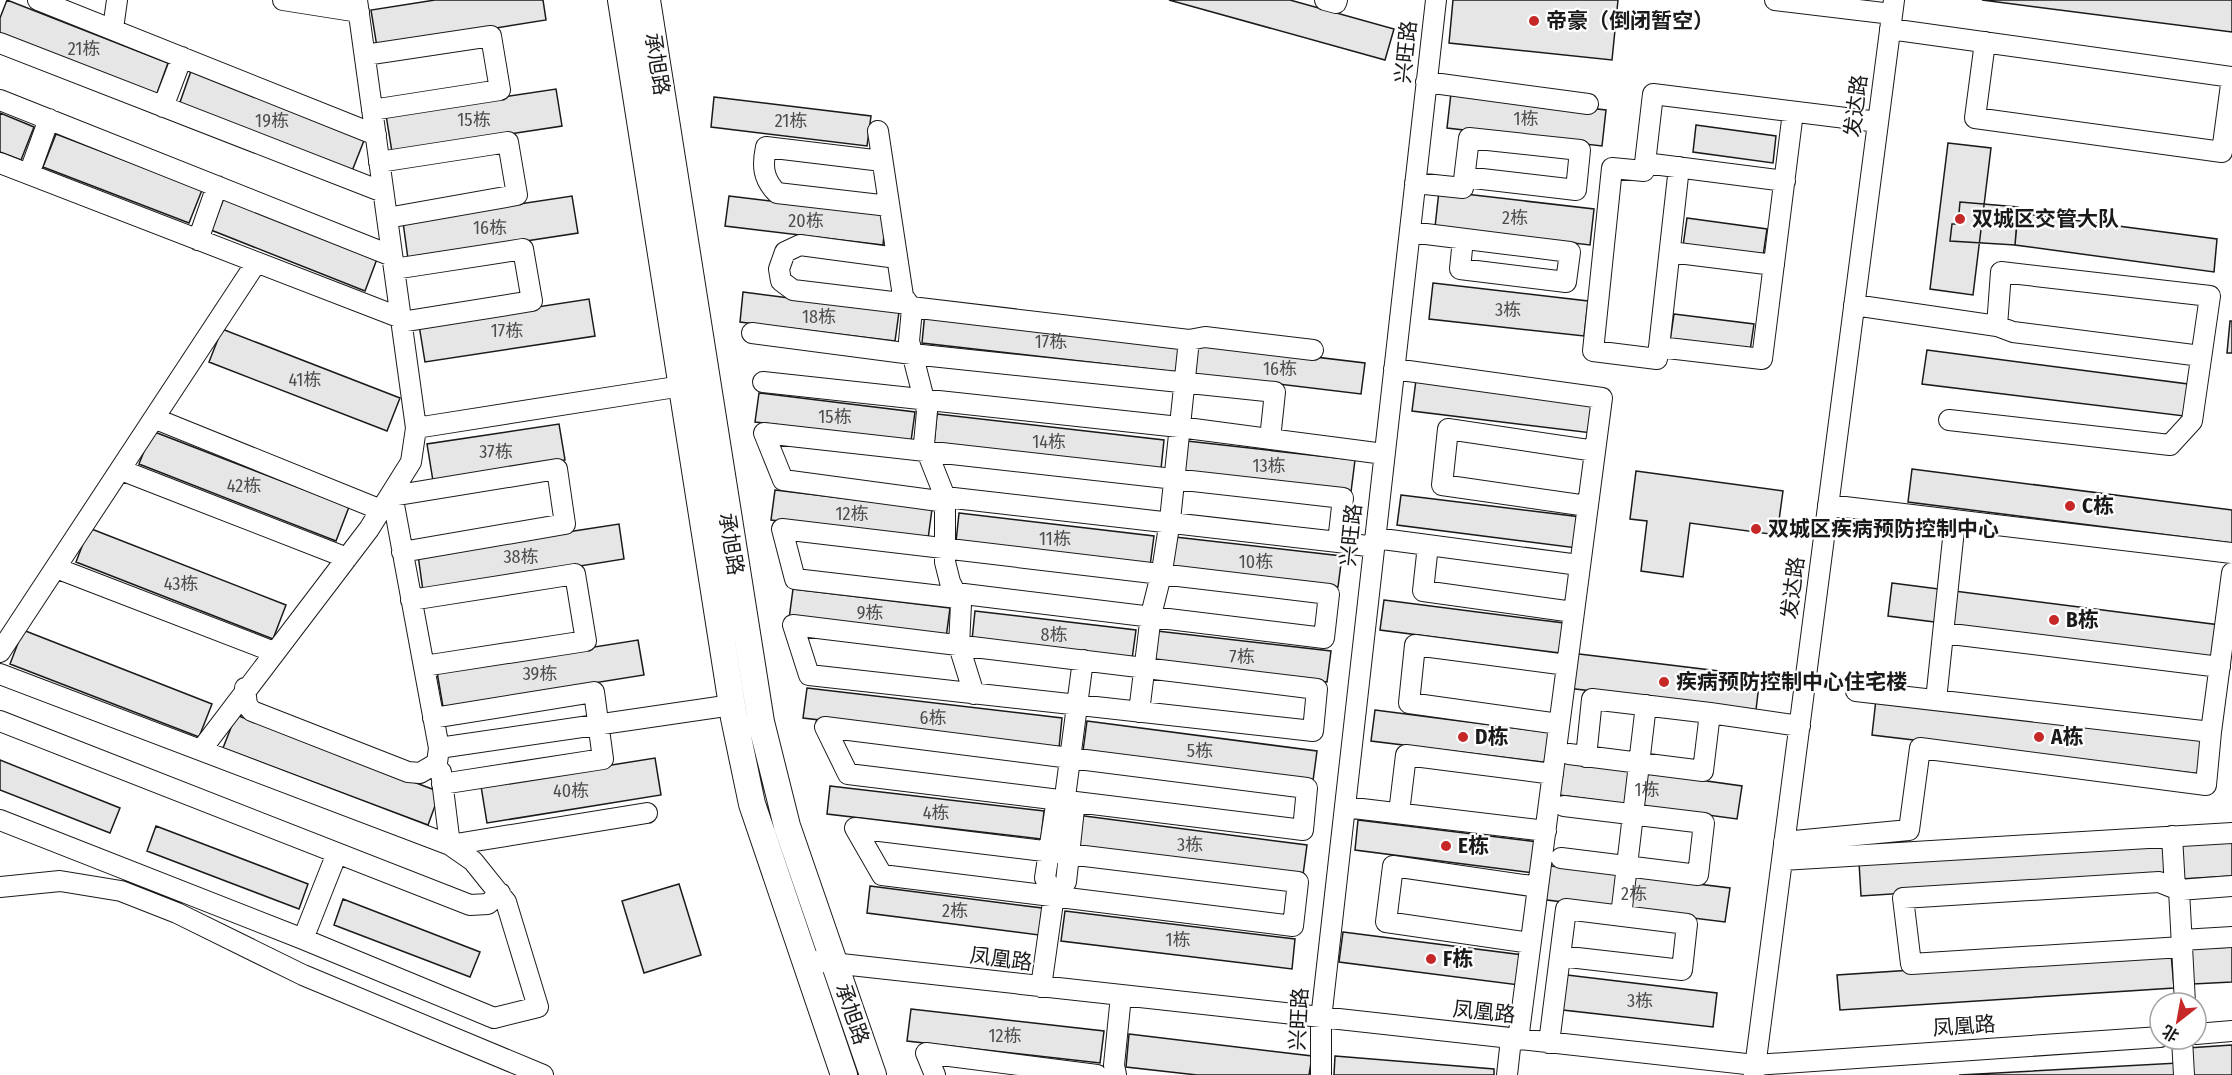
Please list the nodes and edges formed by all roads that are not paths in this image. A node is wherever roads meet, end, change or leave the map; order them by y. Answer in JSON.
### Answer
{"nodes":[{"id":1,"x":38,"y":0,"type":"edge"},
{"id":2,"x":117,"y":0,"type":"edge"},
{"id":3,"x":283,"y":0,"type":"edge"},
{"id":4,"x":621,"y":0,"type":"edge"},
{"id":5,"x":647,"y":0,"type":"edge"},
{"id":6,"x":1325,"y":0,"type":"edge"},
{"id":7,"x":1337,"y":0,"type":"edge"},
{"id":8,"x":1436,"y":0,"type":"edge"},
{"id":9,"x":1775,"y":0,"type":"edge"},
{"id":10,"x":358,"y":6,"type":"edge"},
{"id":11,"x":1892,"y":14,"type":"edge"},
{"id":12,"x":113,"y":29,"type":"junction"},
{"id":13,"x":1985,"y":42,"type":"junction"},
{"id":14,"x":0,"y":43,"type":"edge"},
{"id":15,"x":365,"y":55,"type":"junction"},
{"id":16,"x":182,"y":57,"type":"junction"},
{"id":17,"x":2232,"y":77,"type":"edge"},
{"id":18,"x":1426,"y":82,"type":"junction"},
{"id":19,"x":0,"y":100,"type":"edge"},
{"id":20,"x":1588,"y":104,"type":"dead end"},
{"id":21,"x":163,"y":107,"type":"junction"},
{"id":22,"x":372,"y":110,"type":"junction"},
{"id":23,"x":1793,"y":112,"type":"junction"},
{"id":24,"x":49,"y":119,"type":"junction"},
{"id":25,"x":1878,"y":123,"type":"junction"},
{"id":26,"x":878,"y":131,"type":"dead end"},
{"id":27,"x":376,"y":135,"type":"junction"},
{"id":28,"x":882,"y":161,"type":"junction"},
{"id":29,"x":0,"y":162,"type":"edge"},
{"id":30,"x":380,"y":162,"type":"junction"},
{"id":31,"x":1645,"y":163,"type":"junction"},
{"id":32,"x":1679,"y":167,"type":"junction"},
{"id":33,"x":29,"y":174,"type":"junction"},
{"id":34,"x":1465,"y":177,"type":"junction"},
{"id":35,"x":1785,"y":181,"type":"junction"},
{"id":36,"x":1415,"y":183,"type":"junction"},
{"id":37,"x":217,"y":186,"type":"junction"},
{"id":38,"x":383,"y":192,"type":"junction"},
{"id":39,"x":889,"y":206,"type":"junction"},
{"id":40,"x":387,"y":218,"type":"junction"},
{"id":41,"x":1410,"y":232,"type":"junction"},
{"id":42,"x":1463,"y":239,"type":"junction"},
{"id":43,"x":198,"y":240,"type":"junction"},
{"id":44,"x":1670,"y":252,"type":"junction"},
{"id":45,"x":897,"y":258,"type":"junction"},
{"id":46,"x":256,"y":263,"type":"junction"},
{"id":47,"x":393,"y":263,"type":"junction"},
{"id":48,"x":1774,"y":265,"type":"junction"},
{"id":49,"x":910,"y":305,"type":"junction"},
{"id":50,"x":1854,"y":305,"type":"junction"},
{"id":51,"x":401,"y":320,"type":"junction"},
{"id":52,"x":1996,"y":326,"type":"junction"},
{"id":53,"x":752,"y":333,"type":"dead end"},
{"id":54,"x":1189,"y":340,"type":"junction"},
{"id":55,"x":1659,"y":347,"type":"junction"},
{"id":56,"x":1313,"y":350,"type":"dead end"},
{"id":57,"x":912,"y":354,"type":"junction"},
{"id":58,"x":2201,"y":356,"type":"junction"},
{"id":59,"x":1394,"y":369,"type":"junction"},
{"id":60,"x":1184,"y":381,"type":"junction"},
{"id":61,"x":763,"y":382,"type":"dead end"},
{"id":62,"x":682,"y":386,"type":"junction"},
{"id":63,"x":924,"y":400,"type":"junction"},
{"id":64,"x":156,"y":419,"type":"junction"},
{"id":65,"x":1949,"y":420,"type":"dead end"},
{"id":66,"x":1179,"y":427,"type":"junction"},
{"id":67,"x":416,"y":428,"type":"junction"},
{"id":68,"x":1269,"y":439,"type":"junction"},
{"id":69,"x":1594,"y":451,"type":"junction"},
{"id":70,"x":927,"y":452,"type":"junction"},
{"id":71,"x":1384,"y":454,"type":"junction"},
{"id":72,"x":122,"y":470,"type":"junction"},
{"id":73,"x":1174,"y":480,"type":"junction"},
{"id":74,"x":946,"y":499,"type":"junction"},
{"id":75,"x":388,"y":500,"type":"junction"},
{"id":76,"x":1828,"y":505,"type":"junction"},
{"id":77,"x":1587,"y":506,"type":"junction"},
{"id":78,"x":1955,"y":520,"type":"junction"},
{"id":79,"x":1169,"y":523,"type":"junction"},
{"id":80,"x":1338,"y":542,"type":"junction"},
{"id":81,"x":1374,"y":542,"type":"junction"},
{"id":82,"x":1428,"y":545,"type":"junction"},
{"id":83,"x":945,"y":549,"type":"junction"},
{"id":84,"x":402,"y":552,"type":"junction"},
{"id":85,"x":2232,"y":553,"type":"edge"},
{"id":86,"x":346,"y":558,"type":"junction"},
{"id":87,"x":1579,"y":565,"type":"junction"},
{"id":88,"x":56,"y":567,"type":"junction"},
{"id":89,"x":2232,"y":573,"type":"edge"},
{"id":90,"x":1162,"y":574,"type":"junction"},
{"id":91,"x":957,"y":596,"type":"junction"},
{"id":92,"x":411,"y":600,"type":"junction"},
{"id":93,"x":1573,"y":612,"type":"junction"},
{"id":94,"x":1150,"y":616,"type":"junction"},
{"id":95,"x":1943,"y":633,"type":"junction"},
{"id":96,"x":959,"y":646,"type":"junction"},
{"id":97,"x":0,"y":652,"type":"edge"},
{"id":98,"x":274,"y":652,"type":"junction"},
{"id":99,"x":1083,"y":660,"type":"junction"},
{"id":100,"x":1567,"y":665,"type":"junction"},
{"id":101,"x":423,"y":666,"type":"junction"},
{"id":102,"x":2220,"y":667,"type":"junction"},
{"id":103,"x":1143,"y":668,"type":"junction"},
{"id":104,"x":0,"y":674,"type":"edge"},
{"id":105,"x":245,"y":688,"type":"junction"},
{"id":106,"x":1856,"y":691,"type":"dead end"},
{"id":107,"x":974,"y":694,"type":"junction"},
{"id":108,"x":1936,"y":700,"type":"junction"},
{"id":109,"x":732,"y":705,"type":"junction"},
{"id":110,"x":1077,"y":705,"type":"junction"},
{"id":111,"x":1646,"y":705,"type":"junction"},
{"id":112,"x":1139,"y":712,"type":"junction"},
{"id":113,"x":1710,"y":713,"type":"junction"},
{"id":114,"x":433,"y":718,"type":"junction"},
{"id":115,"x":0,"y":721,"type":"edge"},
{"id":116,"x":1559,"y":724,"type":"junction"},
{"id":117,"x":598,"y":725,"type":"junction"},
{"id":118,"x":1800,"y":726,"type":"junction"},
{"id":119,"x":2211,"y":732,"type":"junction"},
{"id":120,"x":201,"y":750,"type":"junction"},
{"id":121,"x":439,"y":753,"type":"junction"},
{"id":122,"x":1070,"y":758,"type":"junction"},
{"id":123,"x":1639,"y":763,"type":"junction"},
{"id":124,"x":1552,"y":774,"type":"junction"},
{"id":125,"x":442,"y":784,"type":"junction"},
{"id":126,"x":1065,"y":801,"type":"junction"},
{"id":127,"x":1564,"y":806,"type":"dead end"},
{"id":128,"x":1345,"y":807,"type":"junction"},
{"id":129,"x":647,"y":813,"type":"dead end"},
{"id":130,"x":1399,"y":813,"type":"junction"},
{"id":131,"x":1633,"y":814,"type":"junction"},
{"id":132,"x":0,"y":819,"type":"edge"},
{"id":133,"x":1546,"y":831,"type":"junction"},
{"id":134,"x":2232,"y":833,"type":"edge"},
{"id":135,"x":2172,"y":836,"type":"junction"},
{"id":136,"x":450,"y":845,"type":"junction"},
{"id":137,"x":1049,"y":850,"type":"junction"},
{"id":138,"x":1783,"y":851,"type":"junction"},
{"id":139,"x":1069,"y":852,"type":"junction"},
{"id":140,"x":337,"y":853,"type":"junction"},
{"id":141,"x":1561,"y":858,"type":"dead end"},
{"id":142,"x":1626,"y":866,"type":"junction"},
{"id":143,"x":2232,"y":886,"type":"edge"},
{"id":144,"x":0,"y":887,"type":"edge"},
{"id":145,"x":1538,"y":887,"type":"junction"},
{"id":146,"x":2177,"y":889,"type":"junction"},
{"id":147,"x":500,"y":893,"type":"junction"},
{"id":148,"x":1054,"y":896,"type":"junction"},
{"id":149,"x":1621,"y":916,"type":"junction"},
{"id":150,"x":2232,"y":937,"type":"edge"},
{"id":151,"x":303,"y":939,"type":"junction"},
{"id":152,"x":1530,"y":943,"type":"junction"},
{"id":153,"x":2182,"y":944,"type":"junction"},
{"id":154,"x":1560,"y":956,"type":"junction"},
{"id":155,"x":805,"y":960,"type":"junction"},
{"id":156,"x":835,"y":964,"type":"junction"},
{"id":157,"x":1041,"y":987,"type":"junction"},
{"id":158,"x":2184,"y":991,"type":"edge"},
{"id":159,"x":1122,"y":996,"type":"junction"},
{"id":160,"x":1321,"y":1019,"type":"junction"},
{"id":161,"x":2232,"y":1031,"type":"edge"},
{"id":162,"x":2208,"y":1033,"type":"edge"},
{"id":163,"x":2148,"y":1038,"type":"edge"},
{"id":164,"x":1515,"y":1040,"type":"junction"},
{"id":165,"x":1549,"y":1043,"type":"junction"},
{"id":166,"x":2183,"y":1051,"type":"edge"},
{"id":167,"x":1755,"y":1070,"type":"edge"},
{"id":168,"x":543,"y":1075,"type":"edge"},
{"id":169,"x":844,"y":1075,"type":"edge"},
{"id":170,"x":873,"y":1075,"type":"edge"},
{"id":171,"x":935,"y":1075,"type":"edge"},
{"id":172,"x":1096,"y":1075,"type":"edge"},
{"id":173,"x":1116,"y":1075,"type":"edge"},
{"id":174,"x":1321,"y":1075,"type":"edge"},
{"id":175,"x":1507,"y":1075,"type":"edge"},
{"id":176,"x":2184,"y":1075,"type":"edge"}],
"edges":[{"from":1,"to":12,"type":"street"},
{"from":2,"to":12,"type":"street"},
{"from":3,"to":10,"type":"street"},
{"from":4,"to":62,"type":"main road","name":"承旭路"},
{"from":5,"to":156,"type":"main road","name":"承旭路"},
{"from":6,"to":7,"type":"street"},
{"from":8,"to":18,"type":"street","name":"兴旺路"},
{"from":9,"to":11,"type":"street"},
{"from":10,"to":15,"type":"street"},
{"from":11,"to":13,"type":"street"},
{"from":11,"to":25,"type":"street","name":"发达路"},
{"from":12,"to":16,"type":"street"},
{"from":13,"to":17,"type":"street"},
{"from":13,"to":17,"type":"street"},
{"from":14,"to":21,"type":"street"},
{"from":15,"to":22,"type":"street"},
{"from":15,"to":22,"type":"street"},
{"from":16,"to":21,"type":"street"},
{"from":16,"to":27,"type":"street"},
{"from":18,"to":20,"type":"street"},
{"from":18,"to":36,"type":"street","name":"兴旺路"},
{"from":19,"to":24,"type":"street"},
{"from":21,"to":38,"type":"street"},
{"from":22,"to":27,"type":"street"},
{"from":23,"to":25,"type":"street"},
{"from":23,"to":31,"type":"street"},
{"from":23,"to":35,"type":"street"},
{"from":24,"to":33,"type":"street"},
{"from":24,"to":37,"type":"street"},
{"from":25,"to":50,"type":"street","name":"发达路"},
{"from":26,"to":28,"type":"street"},
{"from":27,"to":30,"type":"street"},
{"from":28,"to":39,"type":"street"},
{"from":28,"to":39,"type":"street"},
{"from":29,"to":33,"type":"street"},
{"from":30,"to":38,"type":"street"},
{"from":30,"to":40,"type":"street"},
{"from":31,"to":32,"type":"street"},
{"from":31,"to":55,"type":"street"},
{"from":32,"to":35,"type":"street"},
{"from":32,"to":44,"type":"street"},
{"from":33,"to":43,"type":"street"},
{"from":34,"to":34,"type":"street"},
{"from":34,"to":36,"type":"street"},
{"from":35,"to":48,"type":"street"},
{"from":36,"to":41,"type":"street","name":"兴旺路"},
{"from":37,"to":43,"type":"street"},
{"from":37,"to":47,"type":"street"},
{"from":38,"to":40,"type":"street"},
{"from":39,"to":45,"type":"street"},
{"from":40,"to":47,"type":"street"},
{"from":41,"to":42,"type":"street"},
{"from":41,"to":59,"type":"street","name":"兴旺路"},
{"from":42,"to":42,"type":"street"},
{"from":43,"to":46,"type":"street"},
{"from":44,"to":48,"type":"street"},
{"from":44,"to":55,"type":"street"},
{"from":45,"to":49,"type":"street"},
{"from":45,"to":49,"type":"street"},
{"from":46,"to":51,"type":"street"},
{"from":46,"to":64,"type":"street"},
{"from":47,"to":51,"type":"street"},
{"from":47,"to":51,"type":"street"},
{"from":48,"to":55,"type":"street"},
{"from":49,"to":54,"type":"street"},
{"from":49,"to":57,"type":"street"},
{"from":50,"to":52,"type":"street"},
{"from":50,"to":76,"type":"street","name":"发达路"},
{"from":51,"to":67,"type":"street"},
{"from":52,"to":58,"type":"street"},
{"from":52,"to":58,"type":"street"},
{"from":53,"to":57,"type":"street"},
{"from":54,"to":56,"type":"street"},
{"from":54,"to":60,"type":"street"},
{"from":57,"to":60,"type":"street"},
{"from":57,"to":63,"type":"street"},
{"from":58,"to":65,"type":"street"},
{"from":59,"to":69,"type":"street"},
{"from":59,"to":71,"type":"street","name":"兴旺路"},
{"from":60,"to":66,"type":"street"},
{"from":60,"to":68,"type":"street"},
{"from":61,"to":63,"type":"street"},
{"from":62,"to":67,"type":"street"},
{"from":62,"to":109,"type":"main road","name":"承旭路"},
{"from":63,"to":66,"type":"street"},
{"from":63,"to":70,"type":"street"},
{"from":64,"to":72,"type":"street"},
{"from":64,"to":75,"type":"street"},
{"from":66,"to":68,"type":"street"},
{"from":66,"to":73,"type":"street"},
{"from":67,"to":75,"type":"street"},
{"from":68,"to":71,"type":"street"},
{"from":69,"to":77,"type":"street"},
{"from":69,"to":77,"type":"street"},
{"from":70,"to":73,"type":"street"},
{"from":70,"to":74,"type":"street"},
{"from":70,"to":74,"type":"street"},
{"from":71,"to":81,"type":"street","name":"兴旺路"},
{"from":72,"to":86,"type":"street"},
{"from":72,"to":88,"type":"street"},
{"from":73,"to":79,"type":"street"},
{"from":73,"to":80,"type":"street"},
{"from":74,"to":79,"type":"street"},
{"from":74,"to":83,"type":"street"},
{"from":75,"to":84,"type":"street"},
{"from":75,"to":84,"type":"street"},
{"from":75,"to":86,"type":"street"},
{"from":76,"to":78,"type":"street"},
{"from":76,"to":118,"type":"street","name":"发达路"},
{"from":77,"to":87,"type":"street"},
{"from":78,"to":85,"type":"street"},
{"from":78,"to":95,"type":"street"},
{"from":79,"to":80,"type":"street"},
{"from":79,"to":90,"type":"street"},
{"from":80,"to":81,"type":"street"},
{"from":81,"to":82,"type":"street"},
{"from":81,"to":128,"type":"street","name":"兴旺路"},
{"from":82,"to":87,"type":"street"},
{"from":82,"to":93,"type":"street"},
{"from":83,"to":90,"type":"street"},
{"from":83,"to":91,"type":"street"},
{"from":83,"to":91,"type":"street"},
{"from":84,"to":92,"type":"street"},
{"from":86,"to":98,"type":"street"},
{"from":87,"to":93,"type":"street"},
{"from":88,"to":97,"type":"street"},
{"from":88,"to":98,"type":"street"},
{"from":89,"to":102,"type":"street"},
{"from":90,"to":94,"type":"street"},
{"from":90,"to":94,"type":"street"},
{"from":91,"to":94,"type":"street"},
{"from":91,"to":96,"type":"street"},
{"from":92,"to":101,"type":"street"},
{"from":92,"to":101,"type":"street"},
{"from":93,"to":100,"type":"street"},
{"from":94,"to":103,"type":"street"},
{"from":95,"to":102,"type":"street"},
{"from":95,"to":108,"type":"street"},
{"from":96,"to":99,"type":"street"},
{"from":96,"to":107,"type":"street"},
{"from":96,"to":107,"type":"street"},
{"from":98,"to":105,"type":"street"},
{"from":99,"to":103,"type":"street"},
{"from":99,"to":110,"type":"street"},
{"from":100,"to":116,"type":"street"},
{"from":100,"to":116,"type":"street"},
{"from":101,"to":114,"type":"street"},
{"from":102,"to":119,"type":"street"},
{"from":103,"to":112,"type":"street"},
{"from":103,"to":112,"type":"street"},
{"from":104,"to":120,"type":"street"},
{"from":105,"to":120,"type":"street"},
{"from":105,"to":121,"type":"street"},
{"from":106,"to":108,"type":"street"},
{"from":107,"to":110,"type":"street"},
{"from":108,"to":119,"type":"street"},
{"from":109,"to":117,"type":"street"},
{"from":109,"to":155,"type":"main road","name":"承旭路"},
{"from":110,"to":112,"type":"street"},
{"from":110,"to":122,"type":"street"},
{"from":111,"to":113,"type":"street"},
{"from":111,"to":123,"type":"street"},
{"from":111,"to":123,"type":"street"},
{"from":113,"to":118,"type":"street"},
{"from":113,"to":123,"type":"street"},
{"from":114,"to":117,"type":"street"},
{"from":114,"to":121,"type":"street"},
{"from":115,"to":140,"type":"street"},
{"from":116,"to":124,"type":"street"},
{"from":117,"to":121,"type":"street"},
{"from":117,"to":125,"type":"street"},
{"from":118,"to":138,"type":"street","name":"发达路"},
{"from":119,"to":138,"type":"street"},
{"from":120,"to":136,"type":"street"},
{"from":121,"to":125,"type":"street"},
{"from":122,"to":126,"type":"street"},
{"from":122,"to":126,"type":"street"},
{"from":122,"to":126,"type":"street"},
{"from":123,"to":131,"type":"street"},
{"from":124,"to":130,"type":"street"},
{"from":124,"to":133,"type":"street"},
{"from":125,"to":136,"type":"street"},
{"from":126,"to":137,"type":"street"},
{"from":126,"to":139,"type":"street"},
{"from":127,"to":131,"type":"street"},
{"from":128,"to":130,"type":"street"},
{"from":128,"to":160,"type":"street","name":"兴旺路"},
{"from":129,"to":136,"type":"street"},
{"from":130,"to":133,"type":"street"},
{"from":131,"to":142,"type":"street"},
{"from":131,"to":142,"type":"street"},
{"from":132,"to":151,"type":"street"},
{"from":133,"to":145,"type":"street"},
{"from":134,"to":135,"type":"street"},
{"from":135,"to":138,"type":"street"},
{"from":135,"to":146,"type":"street"},
{"from":136,"to":147,"type":"street"},
{"from":137,"to":139,"type":"street"},
{"from":137,"to":148,"type":"street"},
{"from":137,"to":148,"type":"street"},
{"from":138,"to":167,"type":"street","name":"发达路"},
{"from":139,"to":148,"type":"street"},
{"from":139,"to":148,"type":"street"},
{"from":140,"to":147,"type":"street"},
{"from":140,"to":151,"type":"street"},
{"from":141,"to":142,"type":"street"},
{"from":142,"to":149,"type":"street"},
{"from":143,"to":146,"type":"street"},
{"from":144,"to":168,"type":"street"},
{"from":145,"to":152,"type":"street"},
{"from":145,"to":152,"type":"street"},
{"from":146,"to":153,"type":"street"},
{"from":146,"to":153,"type":"street"},
{"from":147,"to":151,"type":"street"},
{"from":148,"to":157,"type":"street"},
{"from":149,"to":154,"type":"street"},
{"from":149,"to":154,"type":"street"},
{"from":150,"to":153,"type":"street"},
{"from":152,"to":164,"type":"street"},
{"from":153,"to":158,"type":"street"},
{"from":154,"to":165,"type":"street"},
{"from":155,"to":156,"type":"street","name":"凤凰路"},
{"from":155,"to":169,"type":"main road","name":"承旭路"},
{"from":156,"to":157,"type":"street","name":"凤凰路"},
{"from":156,"to":170,"type":"main road","name":"承旭路"},
{"from":157,"to":159,"type":"street","name":"凤凰路"},
{"from":159,"to":160,"type":"street","name":"凤凰路"},
{"from":159,"to":173,"type":"street"},
{"from":160,"to":164,"type":"street","name":"凤凰路"},
{"from":160,"to":174,"type":"street","name":"兴旺路"},
{"from":161,"to":162,"type":"street"},
{"from":163,"to":167,"type":"street","name":"凤凰路"},
{"from":164,"to":165,"type":"street","name":"凤凰路"},
{"from":164,"to":175,"type":"street"},
{"from":165,"to":167,"type":"street","name":"凤凰路"},
{"from":166,"to":176,"type":"street"},
{"from":171,"to":172,"type":"street"}]}
